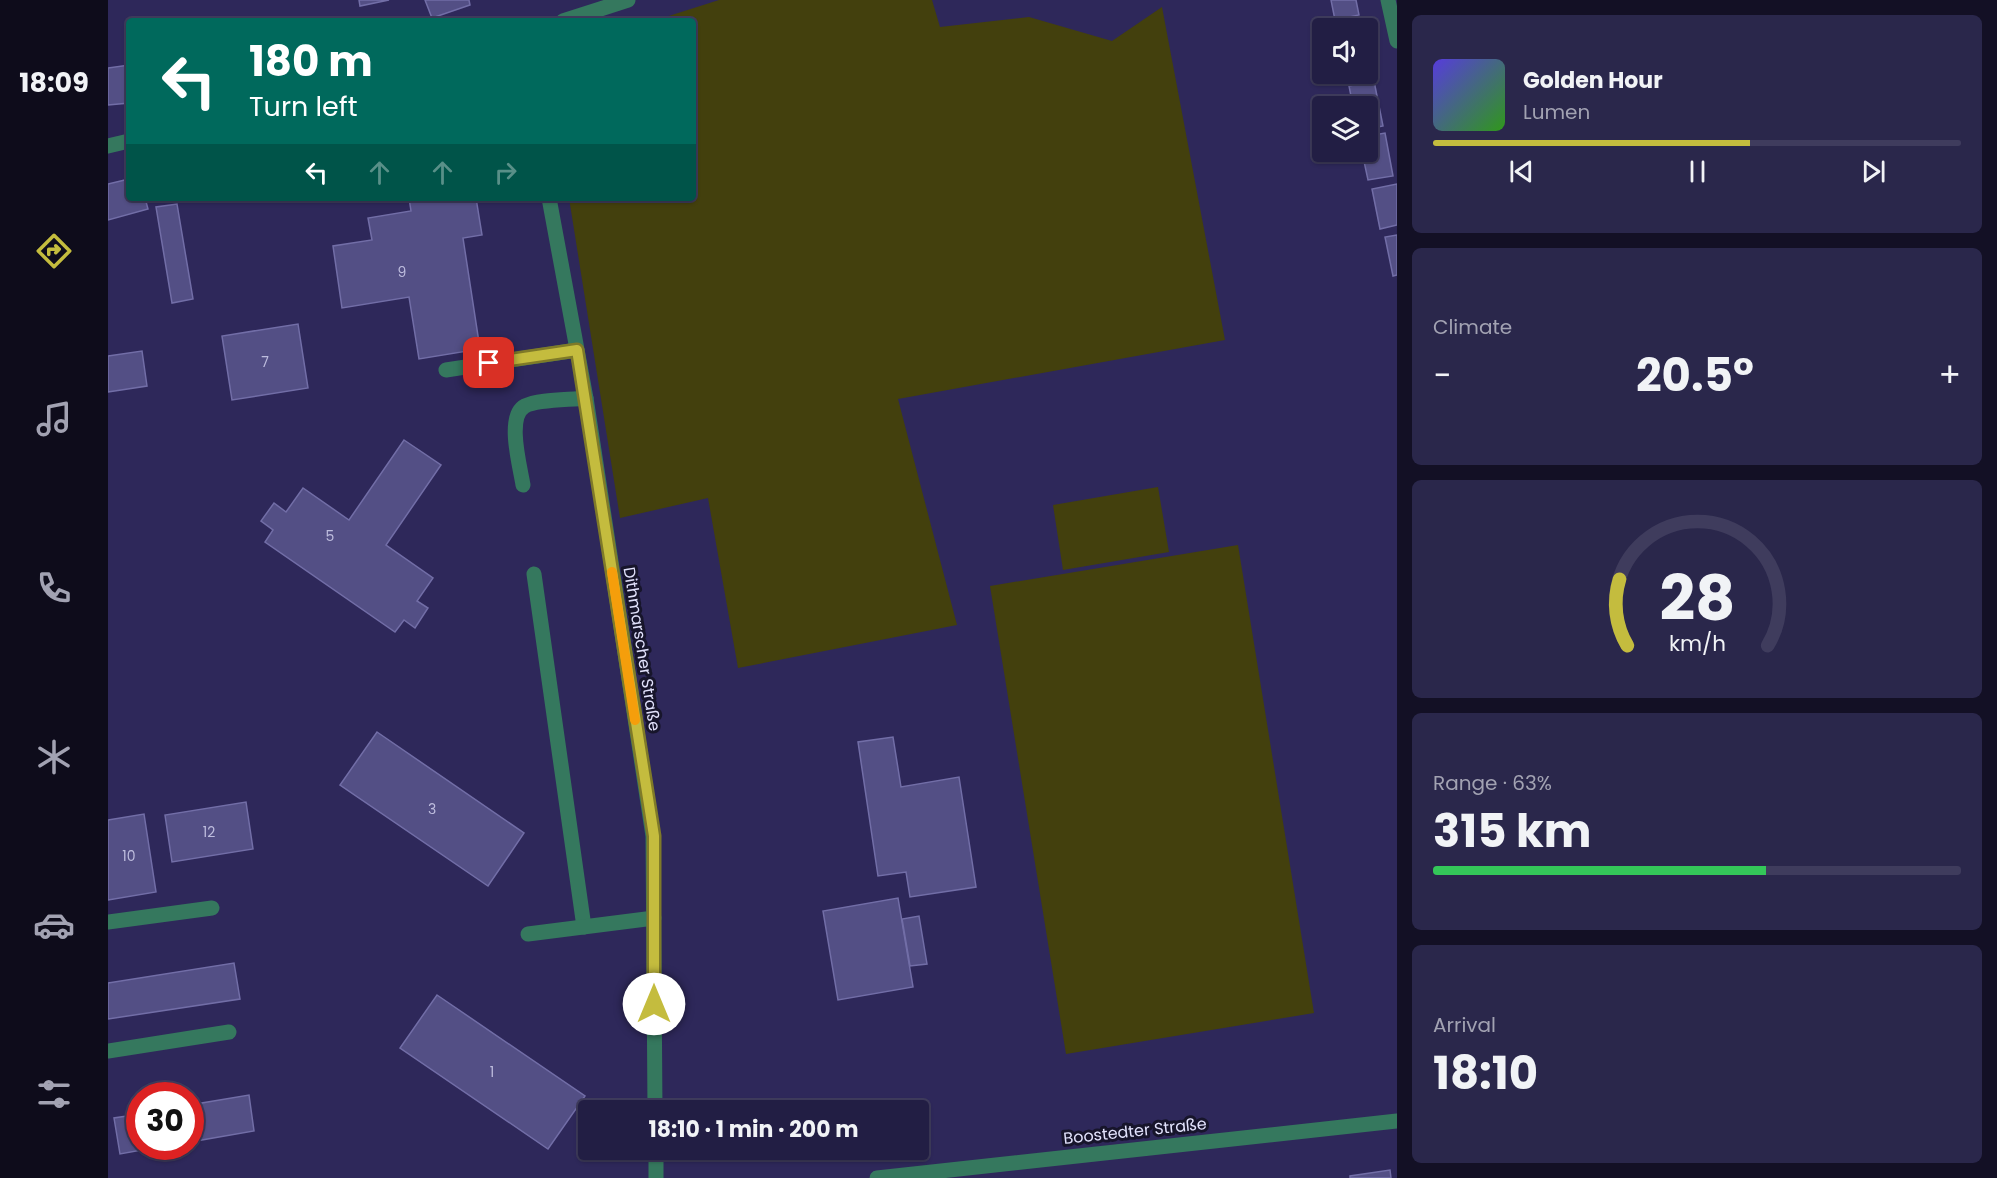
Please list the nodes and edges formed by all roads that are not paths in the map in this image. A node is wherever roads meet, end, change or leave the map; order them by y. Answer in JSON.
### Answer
{"nodes":[{"id":1,"x":628,"y":0,"type":"edge"},
{"id":2,"x":1388,"y":0,"type":"edge"},
{"id":3,"x":572,"y":18,"type":"edge"},
{"id":4,"x":1397,"y":40,"type":"edge"},
{"id":5,"x":126,"y":142,"type":"edge"},
{"id":6,"x":108,"y":146,"type":"edge"},
{"id":7,"x":550,"y":201,"type":"edge"},
{"id":8,"x":577,"y":350,"type":"junction"},
{"id":9,"x":446,"y":370,"type":"dead end"},
{"id":10,"x":586,"y":398,"type":"junction"},
{"id":11,"x":523,"y":485,"type":"dead end"},
{"id":12,"x":534,"y":574,"type":"dead end"},
{"id":13,"x":212,"y":908,"type":"dead end"},
{"id":14,"x":654,"y":918,"type":"junction"},
{"id":15,"x":108,"y":922,"type":"edge"},
{"id":16,"x":584,"y":927,"type":"junction"},
{"id":17,"x":528,"y":934,"type":"dead end"},
{"id":18,"x":229,"y":1032,"type":"dead end"},
{"id":19,"x":108,"y":1051,"type":"edge"},
{"id":20,"x":655,"y":1100,"type":"edge"},
{"id":21,"x":1397,"y":1121,"type":"edge"},
{"id":22,"x":656,"y":1160,"type":"edge"},
{"id":23,"x":656,"y":1178,"type":"edge"},
{"id":24,"x":877,"y":1178,"type":"edge"}],
"edges":[{"from":1,"to":3,"type":"street"},
{"from":2,"to":4,"type":"street"},
{"from":5,"to":6,"type":"street"},
{"from":7,"to":8,"type":"street","name":"Dithmarscher Straße"},
{"from":8,"to":9,"type":"street"},
{"from":8,"to":10,"type":"street","name":"Dithmarscher Straße"},
{"from":10,"to":11,"type":"street"},
{"from":10,"to":14,"type":"street","name":"Dithmarscher Straße"},
{"from":12,"to":16,"type":"street"},
{"from":13,"to":15,"type":"street"},
{"from":14,"to":16,"type":"street"},
{"from":14,"to":20,"type":"street","name":"Dithmarscher Straße"},
{"from":16,"to":17,"type":"street"},
{"from":18,"to":19,"type":"street"},
{"from":21,"to":24,"type":"street","name":"Boostedter Straße"},
{"from":22,"to":23,"type":"street"}]}
